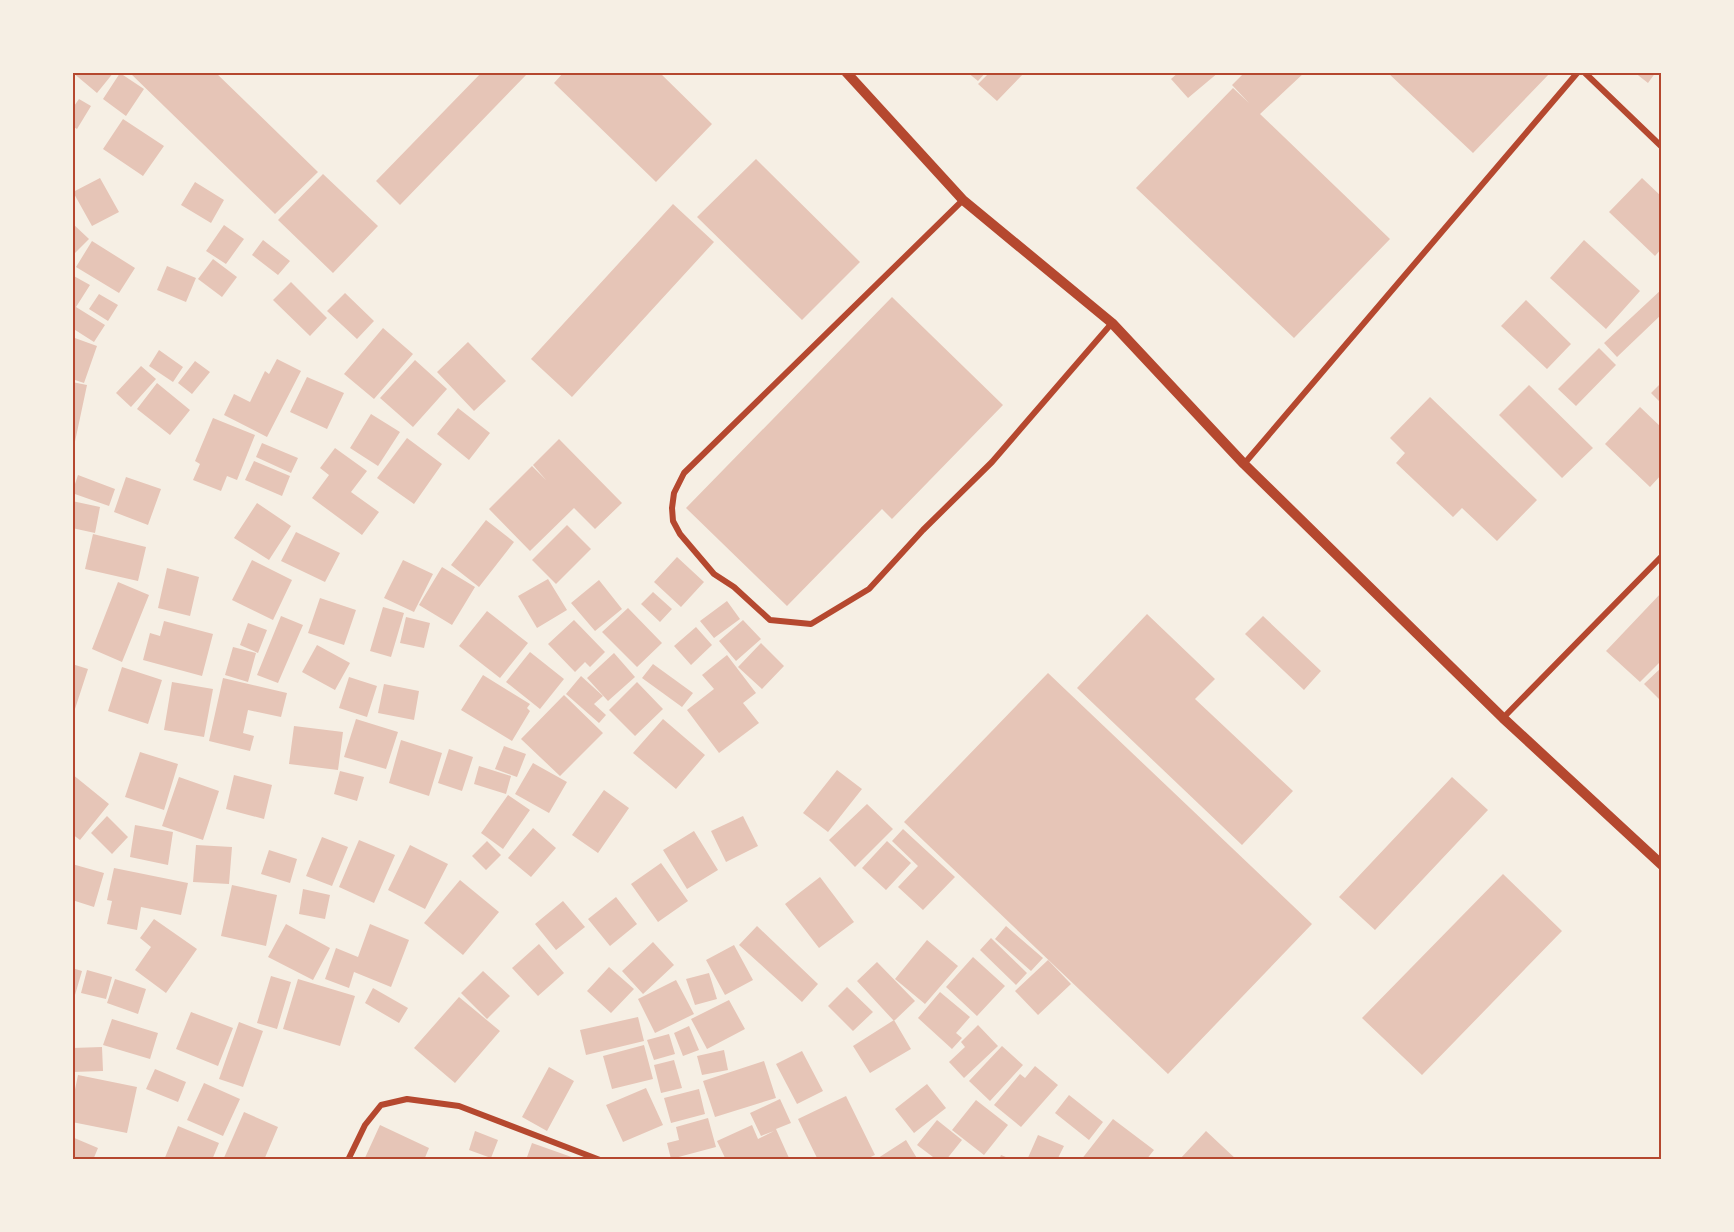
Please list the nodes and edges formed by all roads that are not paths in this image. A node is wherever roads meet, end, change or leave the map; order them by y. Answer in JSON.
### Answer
{"nodes":[{"id":1,"x":846,"y":72,"type":"edge"},
{"id":2,"x":1578,"y":72,"type":"edge"},
{"id":3,"x":1584,"y":72,"type":"edge"},
{"id":4,"x":1662,"y":147,"type":"edge"},
{"id":5,"x":963,"y":200,"type":"junction"},
{"id":6,"x":1112,"y":323,"type":"junction"},
{"id":7,"x":1244,"y":464,"type":"junction"},
{"id":8,"x":1662,"y":556,"type":"edge"},
{"id":9,"x":1503,"y":718,"type":"junction"},
{"id":10,"x":1662,"y":865,"type":"edge"},
{"id":11,"x":348,"y":1160,"type":"edge"},
{"id":12,"x":600,"y":1160,"type":"edge"}],
"edges":[{"from":1,"to":5,"type":"street"},
{"from":2,"to":7,"type":"street"},
{"from":3,"to":4,"type":"street"},
{"from":5,"to":6,"type":"street"},
{"from":5,"to":6,"type":"street"},
{"from":6,"to":7,"type":"street"},
{"from":7,"to":9,"type":"street"},
{"from":8,"to":9,"type":"street"},
{"from":9,"to":10,"type":"street"},
{"from":11,"to":12,"type":"street"}]}
